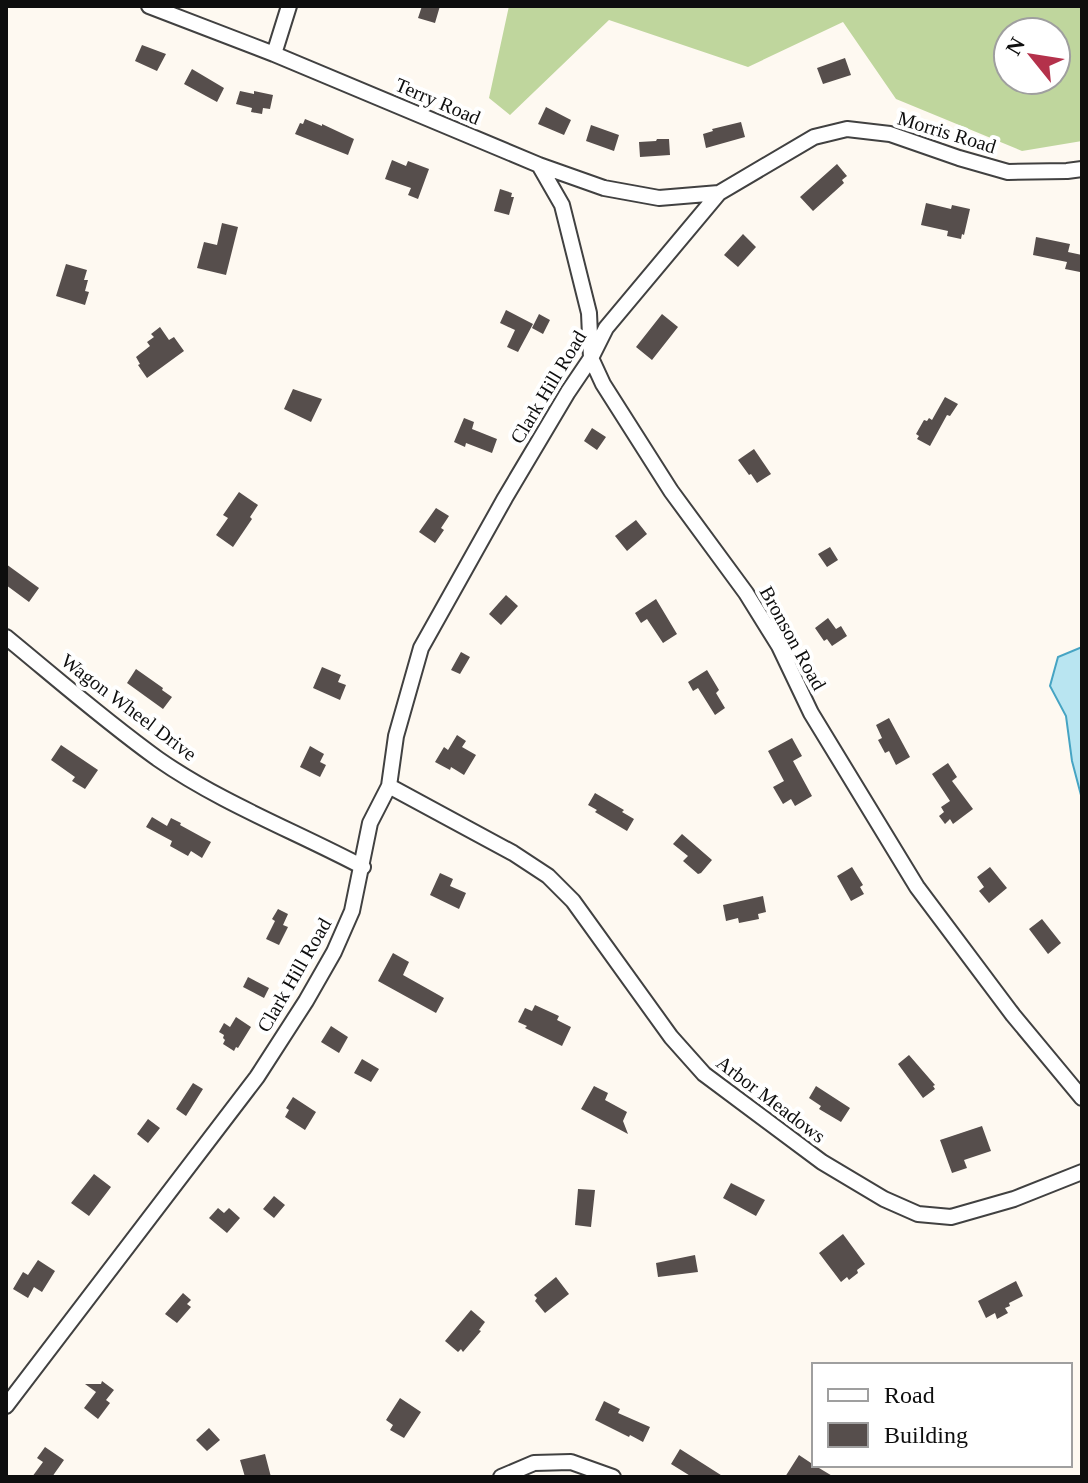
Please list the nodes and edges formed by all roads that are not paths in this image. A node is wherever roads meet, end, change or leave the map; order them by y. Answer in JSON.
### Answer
{"nodes":[{"id":1,"x":149,"y":6,"type":"edge"},
{"id":2,"x":289,"y":6,"type":"edge"},
{"id":3,"x":274,"y":54,"type":"junction"},
{"id":4,"x":539,"y":165,"type":"junction"},
{"id":5,"x":1082,"y":169,"type":"edge"},
{"id":6,"x":719,"y":193,"type":"junction"},
{"id":7,"x":591,"y":358,"type":"junction"},
{"id":8,"x":6,"y":637,"type":"edge"},
{"id":9,"x":389,"y":786,"type":"junction"},
{"id":10,"x":363,"y":867,"type":"junction"},
{"id":11,"x":1082,"y":1098,"type":"edge"},
{"id":12,"x":1082,"y":1172,"type":"edge"},
{"id":13,"x":6,"y":1406,"type":"edge"},
{"id":14,"x":501,"y":1477,"type":"edge"},
{"id":15,"x":613,"y":1477,"type":"edge"}],
"edges":[{"from":1,"to":3,"type":"street","name":"Terry Road"},
{"from":2,"to":3,"type":"street"},
{"from":3,"to":4,"type":"street","name":"Terry Road"},
{"from":4,"to":6,"type":"street","name":"Terry Road"},
{"from":4,"to":7,"type":"street","name":"Bronson Road"},
{"from":5,"to":6,"type":"street","name":"Morris Road"},
{"from":6,"to":7,"type":"street","name":"Clark Hill Road"},
{"from":7,"to":9,"type":"street","name":"Clark Hill Road"},
{"from":7,"to":11,"type":"street","name":"Bronson Road"},
{"from":8,"to":10,"type":"street","name":"Wagon Wheel Drive"},
{"from":9,"to":10,"type":"street","name":"Clark Hill Road"},
{"from":9,"to":12,"type":"street","name":"Arbor Meadows"},
{"from":10,"to":13,"type":"street","name":"Clark Hill Road"},
{"from":14,"to":15,"type":"street"}]}
